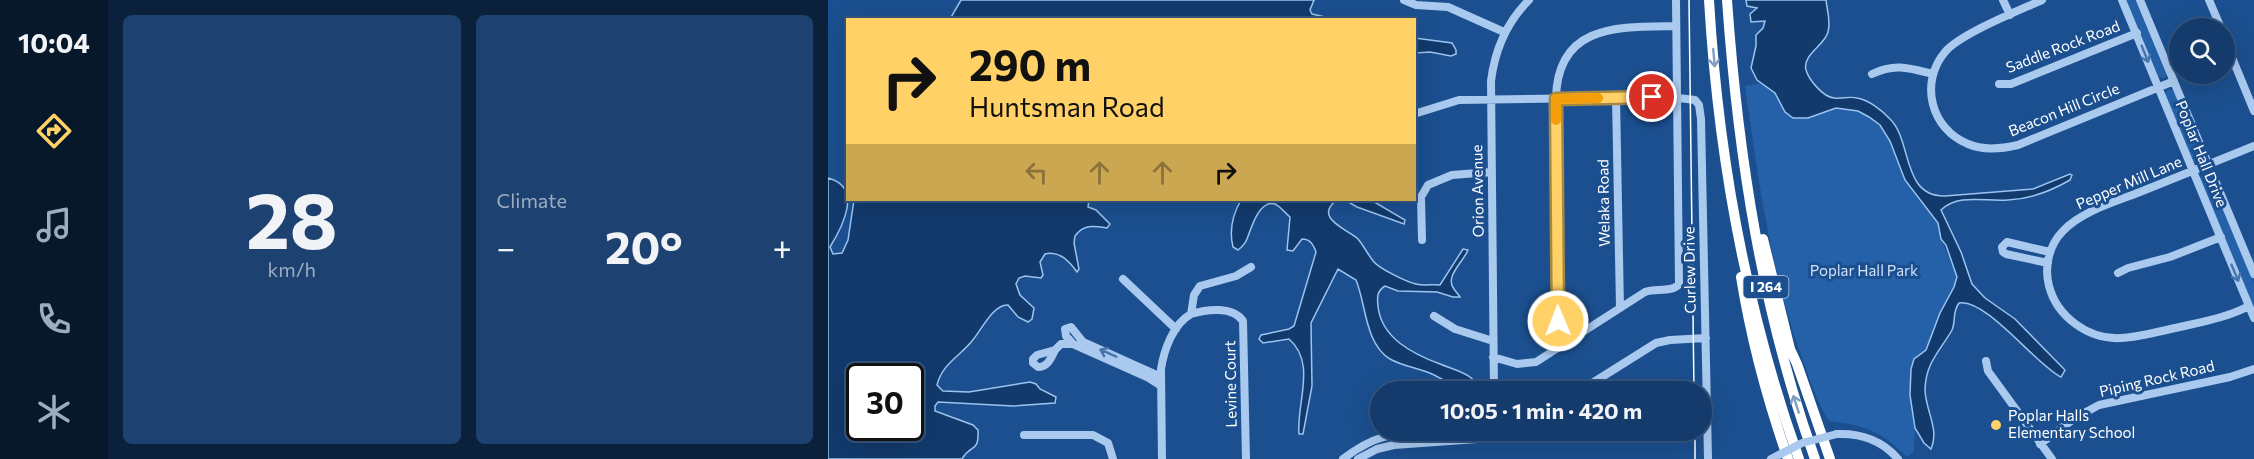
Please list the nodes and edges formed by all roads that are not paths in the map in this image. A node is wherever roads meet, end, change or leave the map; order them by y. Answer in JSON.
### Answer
{"nodes":[{"id":1,"x":1404,"y":0,"type":"edge"},
{"id":2,"x":1529,"y":0,"type":"edge"},
{"id":3,"x":1676,"y":0,"type":"edge"},
{"id":4,"x":1709,"y":0,"type":"edge"},
{"id":5,"x":1727,"y":0,"type":"edge"},
{"id":6,"x":2003,"y":0,"type":"edge"},
{"id":7,"x":2042,"y":0,"type":"edge"},
{"id":8,"x":2122,"y":0,"type":"edge"},
{"id":9,"x":2140,"y":0,"type":"edge"},
{"id":10,"x":2209,"y":0,"type":"edge"},
{"id":11,"x":2010,"y":15,"type":"junction"},
{"id":12,"x":2217,"y":18,"type":"edge"},
{"id":13,"x":1676,"y":26,"type":"junction"},
{"id":14,"x":1504,"y":32,"type":"junction"},
{"id":15,"x":2137,"y":33,"type":"junction"},
{"id":16,"x":2235,"y":65,"type":"edge"},
{"id":17,"x":2169,"y":69,"type":"edge"},
{"id":18,"x":1872,"y":74,"type":"dead end"},
{"id":19,"x":1933,"y":74,"type":"junction"},
{"id":20,"x":2169,"y":83,"type":"edge"},
{"id":21,"x":1999,"y":84,"type":"dead end"},
{"id":22,"x":2175,"y":84,"type":"edge"},
{"id":23,"x":2158,"y":87,"type":"junction"},
{"id":24,"x":1677,"y":97,"type":"junction"},
{"id":25,"x":1616,"y":98,"type":"junction"},
{"id":26,"x":1491,"y":99,"type":"junction"},
{"id":27,"x":1556,"y":99,"type":"junction"},
{"id":28,"x":1738,"y":110,"type":"junction"},
{"id":29,"x":2254,"y":111,"type":"edge"},
{"id":30,"x":1416,"y":113,"type":"edge"},
{"id":31,"x":2254,"y":146,"type":"edge"},
{"id":32,"x":2208,"y":164,"type":"junction"},
{"id":33,"x":2193,"y":170,"type":"junction"},
{"id":34,"x":1491,"y":172,"type":"junction"},
{"id":35,"x":1732,"y":193,"type":"junction"},
{"id":36,"x":2221,"y":237,"type":"junction"},
{"id":37,"x":1422,"y":240,"type":"dead end"},
{"id":38,"x":2050,"y":252,"type":"junction"},
{"id":39,"x":2048,"y":263,"type":"junction"},
{"id":40,"x":1251,"y":267,"type":"dead end"},
{"id":41,"x":2118,"y":273,"type":"dead end"},
{"id":42,"x":2254,"y":274,"type":"edge"},
{"id":43,"x":1123,"y":279,"type":"dead end"},
{"id":44,"x":2249,"y":306,"type":"junction"},
{"id":45,"x":1620,"y":308,"type":"junction"},
{"id":46,"x":1191,"y":314,"type":"junction"},
{"id":47,"x":1434,"y":316,"type":"dead end"},
{"id":48,"x":2254,"y":318,"type":"edge"},
{"id":49,"x":1176,"y":329,"type":"junction"},
{"id":50,"x":1706,"y":338,"type":"junction"},
{"id":51,"x":1493,"y":341,"type":"junction"},
{"id":52,"x":1073,"y":344,"type":"junction"},
{"id":53,"x":1561,"y":345,"type":"junction"},
{"id":54,"x":1055,"y":350,"type":"dead end"},
{"id":55,"x":1493,"y":357,"type":"junction"},
{"id":56,"x":1986,"y":362,"type":"dead end"},
{"id":57,"x":2254,"y":369,"type":"edge"},
{"id":58,"x":1161,"y":377,"type":"junction"},
{"id":59,"x":1494,"y":381,"type":"edge"},
{"id":60,"x":1596,"y":381,"type":"edge"},
{"id":61,"x":1161,"y":386,"type":"junction"},
{"id":62,"x":1024,"y":435,"type":"dead end"},
{"id":63,"x":1378,"y":441,"type":"edge"},
{"id":64,"x":1449,"y":441,"type":"edge"},
{"id":65,"x":2040,"y":444,"type":"junction"},
{"id":66,"x":1113,"y":459,"type":"edge"},
{"id":67,"x":1162,"y":459,"type":"edge"},
{"id":68,"x":1246,"y":459,"type":"edge"},
{"id":69,"x":1344,"y":459,"type":"edge"},
{"id":70,"x":1358,"y":459,"type":"edge"},
{"id":71,"x":1708,"y":459,"type":"edge"},
{"id":72,"x":1771,"y":459,"type":"edge"},
{"id":73,"x":1786,"y":459,"type":"edge"},
{"id":74,"x":1799,"y":459,"type":"edge"},
{"id":75,"x":1815,"y":459,"type":"edge"},
{"id":76,"x":1831,"y":459,"type":"edge"},
{"id":77,"x":1898,"y":459,"type":"edge"},
{"id":78,"x":2052,"y":459,"type":"edge"}],
"edges":[{"from":1,"to":14,"type":"street"},
{"from":2,"to":14,"type":"street","name":"Orion Avenue"},
{"from":3,"to":13,"type":"street","name":"Curlew Drive"},
{"from":4,"to":35,"type":"highway","number":"I 264","one_way":true},
{"from":5,"to":28,"type":"highway","number":"I 264"},
{"from":6,"to":11,"type":"street"},
{"from":7,"to":11,"type":"street"},
{"from":8,"to":15,"type":"street","name":"Poplar Hall Drive"},
{"from":9,"to":17,"type":"street","name":"Poplar Hall Drive"},
{"from":10,"to":12,"type":"street"},
{"from":11,"to":19,"type":"street"},
{"from":13,"to":24,"type":"street","name":"Curlew Drive"},
{"from":13,"to":27,"type":"street"},
{"from":14,"to":26,"type":"street","name":"Orion Avenue"},
{"from":15,"to":21,"type":"street","name":"Saddle Rock Road"},
{"from":15,"to":23,"type":"street","name":"Poplar Hall Drive","one_way":true},
{"from":16,"to":29,"type":"street"},
{"from":18,"to":19,"type":"street"},
{"from":19,"to":23,"type":"street","name":"Beacon Hill Circle"},
{"from":20,"to":23,"type":"street","name":"Beacon Hill Circle"},
{"from":22,"to":32,"type":"street","name":"Poplar Hall Drive"},
{"from":23,"to":33,"type":"street","name":"Poplar Hall Drive"},
{"from":24,"to":25,"type":"street"},
{"from":24,"to":45,"type":"street","name":"Curlew Drive"},
{"from":24,"to":50,"type":"street","name":"Curlew Drive"},
{"from":25,"to":27,"type":"street"},
{"from":25,"to":45,"type":"street","name":"Welaka Road"},
{"from":26,"to":27,"type":"street"},
{"from":26,"to":30,"type":"street"},
{"from":26,"to":34,"type":"street","name":"Orion Avenue"},
{"from":27,"to":53,"type":"street"},
{"from":75,"to":28,"type":"highway","number":"I 264","one_way":true},
{"from":28,"to":76,"type":"highway"},
{"from":31,"to":32,"type":"street","name":"Pepper Mill Lane"},
{"from":32,"to":33,"type":"street","name":"Pepper Mill Lane"},
{"from":32,"to":42,"type":"street","name":"Poplar Hall Drive"},
{"from":33,"to":36,"type":"street","name":"Poplar Hall Drive"},
{"from":33,"to":38,"type":"street","name":"Pepper Mill Lane"},
{"from":34,"to":37,"type":"street"},
{"from":34,"to":51,"type":"street","name":"Orion Avenue"},
{"from":35,"to":73,"type":"highway"},
{"from":35,"to":74,"type":"highway","number":"I 264"},
{"from":36,"to":41,"type":"street"},
{"from":36,"to":44,"type":"street","name":"Poplar Hall Drive","one_way":true},
{"from":38,"to":39,"type":"street","name":"Pepper Mill Lane"},
{"from":38,"to":39,"type":"street"},
{"from":39,"to":44,"type":"street","name":"Pepper Mill Lane"},
{"from":40,"to":46,"type":"street"},
{"from":43,"to":49,"type":"street"},
{"from":44,"to":48,"type":"street","name":"Poplar Hall Drive"},
{"from":45,"to":53,"type":"street"},
{"from":46,"to":49,"type":"street"},
{"from":46,"to":68,"type":"street","name":"Levine Court"},
{"from":47,"to":51,"type":"street"},
{"from":49,"to":58,"type":"street"},
{"from":50,"to":60,"type":"street"},
{"from":50,"to":71,"type":"street","name":"Curlew Drive"},
{"from":51,"to":55,"type":"street","name":"Orion Avenue"},
{"from":52,"to":54,"type":"street"},
{"from":58,"to":52,"type":"street","one_way":true},
{"from":52,"to":61,"type":"street"},
{"from":53,"to":55,"type":"street"},
{"from":55,"to":59,"type":"street","name":"Orion Avenue"},
{"from":56,"to":65,"type":"street"},
{"from":57,"to":65,"type":"street","name":"Piping Rock Road"},
{"from":58,"to":61,"type":"street"},
{"from":61,"to":67,"type":"street"},
{"from":62,"to":66,"type":"street"},
{"from":63,"to":69,"type":"street"},
{"from":64,"to":70,"type":"street"},
{"from":65,"to":78,"type":"street"},
{"from":72,"to":77,"type":"street","bridge":true}]}
